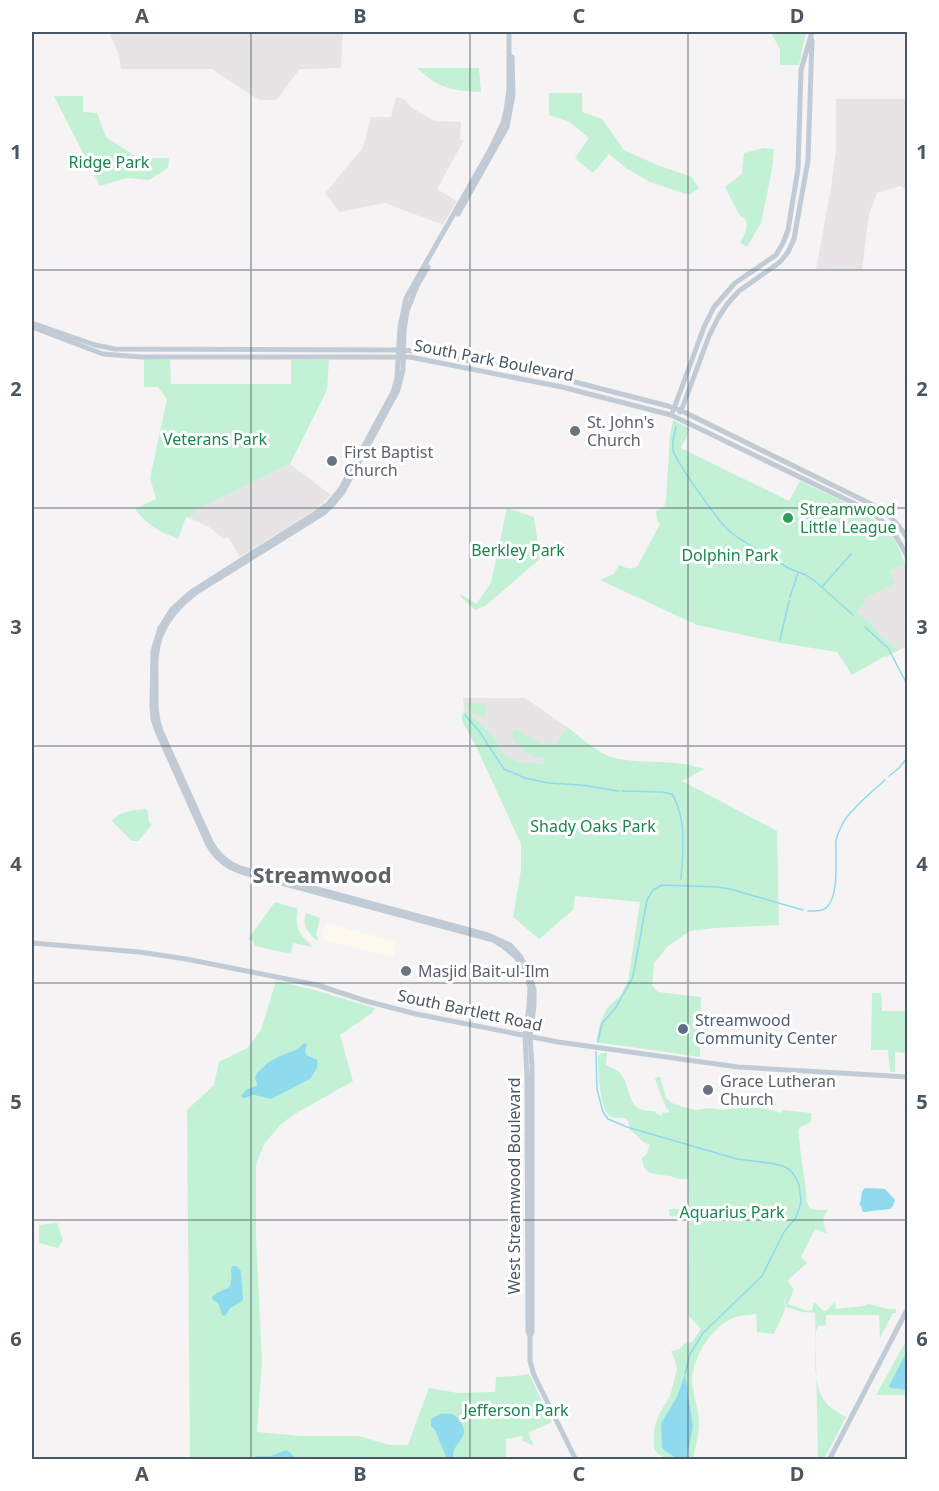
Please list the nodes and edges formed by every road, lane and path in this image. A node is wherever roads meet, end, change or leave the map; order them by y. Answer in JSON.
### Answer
{"nodes":[{"id":1,"x":509,"y":32,"type":"edge"},
{"id":2,"x":812,"y":32,"type":"edge"},
{"id":3,"x":811,"y":39,"type":"junction"},
{"id":4,"x":32,"y":325,"type":"edge"},
{"id":5,"x":401,"y":353,"type":"junction"},
{"id":6,"x":674,"y":408,"type":"junction"},
{"id":7,"x":681,"y":411,"type":"junction"},
{"id":8,"x":673,"y":416,"type":"junction"},
{"id":9,"x":908,"y":540,"type":"edge"},
{"id":10,"x":908,"y":558,"type":"edge"},
{"id":11,"x":32,"y":943,"type":"edge"},
{"id":12,"x":527,"y":1036,"type":"junction"},
{"id":13,"x":908,"y":1077,"type":"edge"},
{"id":14,"x":908,"y":1308,"type":"edge"},
{"id":15,"x":576,"y":1460,"type":"edge"},
{"id":16,"x":829,"y":1460,"type":"edge"}],
"edges":[{"from":1,"to":5,"type":"street","name":"West Streamwood Boulevard"},
{"from":2,"to":3,"type":"street"},
{"from":3,"to":6,"type":"street"},
{"from":3,"to":7,"type":"street"},
{"from":4,"to":5,"type":"street","name":"South Park Boulevard"},
{"from":5,"to":6,"type":"street","name":"South Park Boulevard"},
{"from":5,"to":8,"type":"street","name":"South Park Boulevard"},
{"from":5,"to":12,"type":"street","name":"West Streamwood Boulevard"},
{"from":6,"to":7,"type":"street","name":"South Park Boulevard"},
{"from":6,"to":8,"type":"street"},
{"from":7,"to":8,"type":"street"},
{"from":7,"to":9,"type":"street","name":"South Park Boulevard"},
{"from":8,"to":10,"type":"street","name":"South Park Boulevard"},
{"from":11,"to":12,"type":"street","name":"South Bartlett Road"},
{"from":12,"to":13,"type":"street","name":"South Bartlett Road"},
{"from":12,"to":15,"type":"street","name":"West Streamwood Boulevard"},
{"from":14,"to":16,"type":"street"}]}
